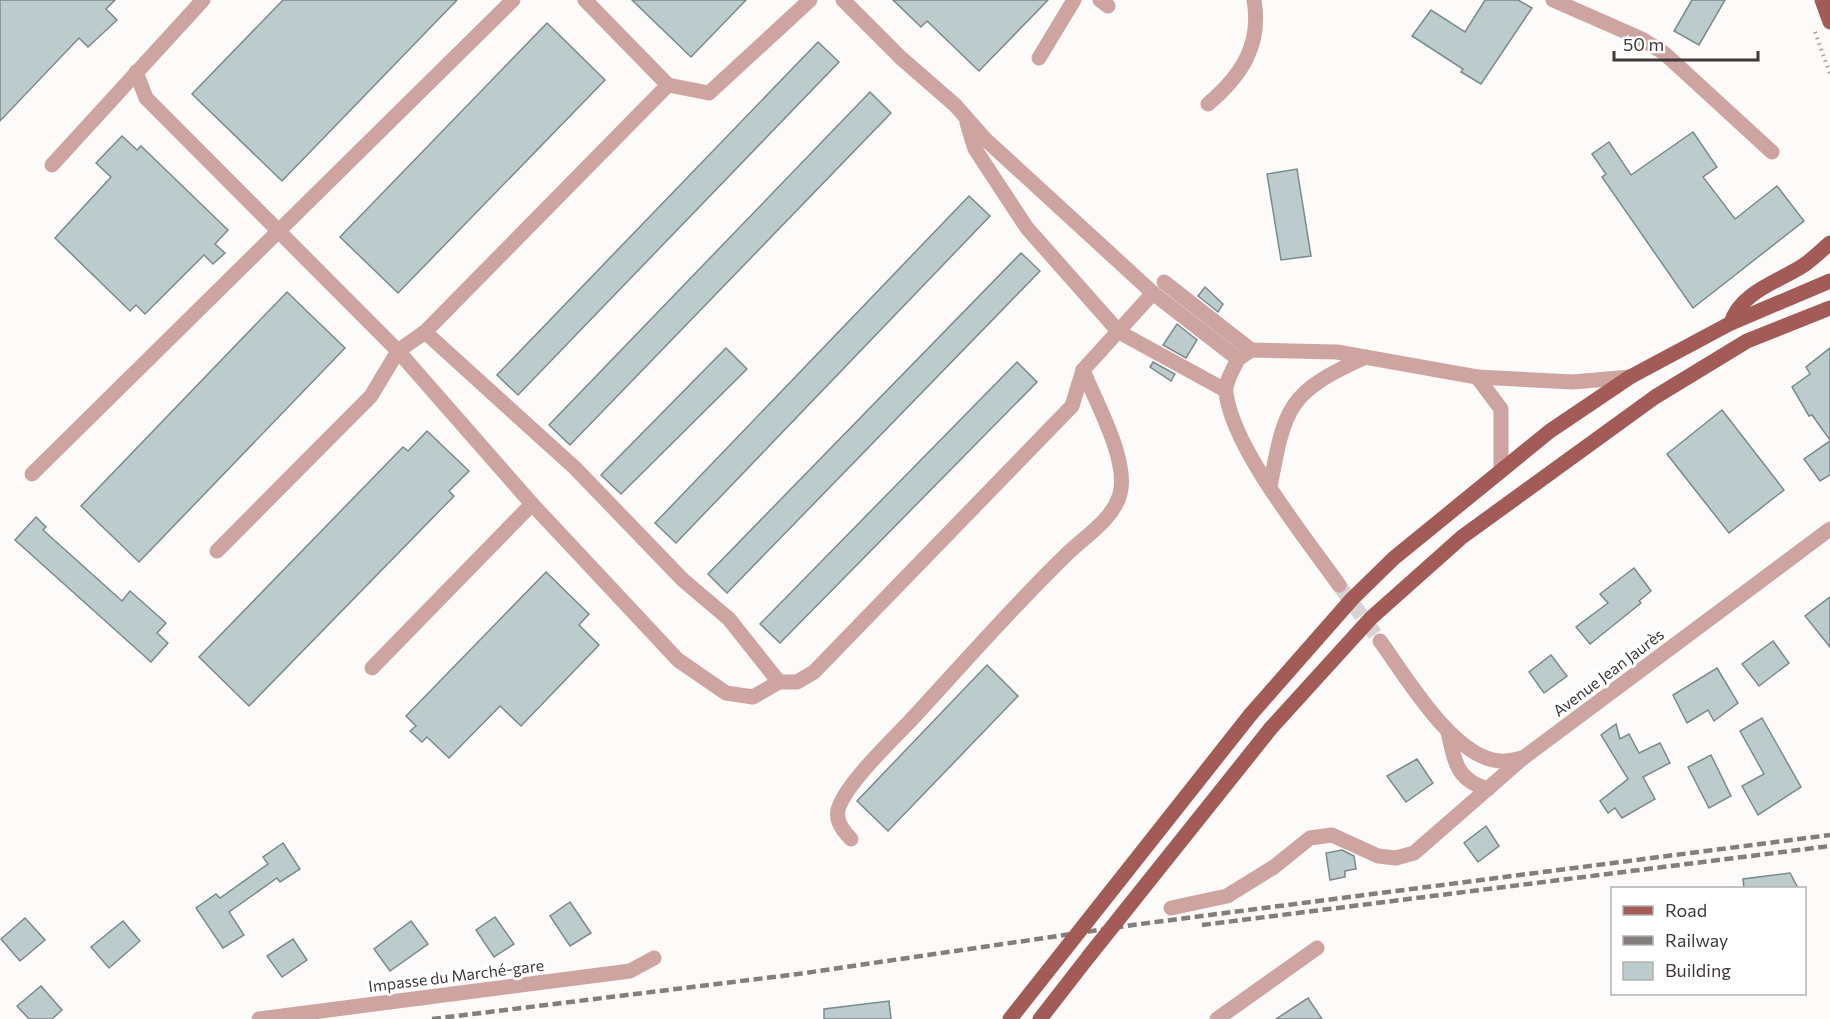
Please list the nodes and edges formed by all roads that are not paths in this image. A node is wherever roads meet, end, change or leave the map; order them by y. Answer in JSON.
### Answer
{"nodes":[{"id":1,"x":203,"y":0,"type":"edge"},
{"id":2,"x":513,"y":0,"type":"edge"},
{"id":3,"x":585,"y":0,"type":"edge"},
{"id":4,"x":810,"y":0,"type":"edge"},
{"id":5,"x":843,"y":0,"type":"edge"},
{"id":6,"x":1074,"y":0,"type":"edge"},
{"id":7,"x":1254,"y":0,"type":"edge"},
{"id":8,"x":1553,"y":0,"type":"edge"},
{"id":9,"x":1822,"y":0,"type":"edge"},
{"id":10,"x":1830,"y":22,"type":"edge"},
{"id":11,"x":1039,"y":58,"type":"dead end"},
{"id":12,"x":136,"y":72,"type":"junction"},
{"id":13,"x":668,"y":85,"type":"junction"},
{"id":14,"x":1208,"y":104,"type":"dead end"},
{"id":15,"x":966,"y":118,"type":"junction"},
{"id":16,"x":1772,"y":152,"type":"dead end"},
{"id":17,"x":52,"y":165,"type":"dead end"},
{"id":18,"x":277,"y":230,"type":"junction"},
{"id":19,"x":1830,"y":243,"type":"edge"},
{"id":20,"x":1830,"y":281,"type":"edge"},
{"id":21,"x":1164,"y":282,"type":"dead end"},
{"id":22,"x":1153,"y":293,"type":"junction"},
{"id":23,"x":1830,"y":308,"type":"edge"},
{"id":24,"x":1731,"y":323,"type":"junction"},
{"id":25,"x":425,"y":332,"type":"junction"},
{"id":26,"x":1119,"y":332,"type":"junction"},
{"id":27,"x":1251,"y":350,"type":"junction"},
{"id":28,"x":398,"y":351,"type":"junction"},
{"id":29,"x":1366,"y":357,"type":"junction"},
{"id":30,"x":1238,"y":359,"type":"junction"},
{"id":31,"x":1083,"y":370,"type":"junction"},
{"id":32,"x":1477,"y":377,"type":"junction"},
{"id":33,"x":1630,"y":377,"type":"junction"},
{"id":34,"x":1225,"y":390,"type":"junction"},
{"id":35,"x":1501,"y":470,"type":"junction"},
{"id":36,"x":32,"y":474,"type":"dead end"},
{"id":37,"x":1270,"y":487,"type":"junction"},
{"id":38,"x":532,"y":504,"type":"junction"},
{"id":39,"x":1830,"y":529,"type":"edge"},
{"id":40,"x":217,"y":551,"type":"dead end"},
{"id":41,"x":1339,"y":585,"type":"tunnel mouth"},
{"id":42,"x":1380,"y":641,"type":"tunnel mouth"},
{"id":43,"x":372,"y":669,"type":"dead end"},
{"id":44,"x":779,"y":682,"type":"junction"},
{"id":45,"x":1448,"y":732,"type":"junction"},
{"id":46,"x":1523,"y":758,"type":"junction"},
{"id":47,"x":1488,"y":789,"type":"junction"},
{"id":48,"x":851,"y":839,"type":"dead end"},
{"id":49,"x":1171,"y":908,"type":"dead end"},
{"id":50,"x":1317,"y":948,"type":"dead end"},
{"id":51,"x":654,"y":958,"type":"dead end"},
{"id":52,"x":259,"y":1019,"type":"edge"},
{"id":53,"x":1010,"y":1019,"type":"edge"},
{"id":54,"x":1040,"y":1019,"type":"edge"},
{"id":55,"x":1217,"y":1019,"type":"edge"}],
"edges":[{"from":1,"to":12,"type":"street"},
{"from":2,"to":18,"type":"street"},
{"from":3,"to":13,"type":"street"},
{"from":4,"to":13,"type":"street"},
{"from":5,"to":15,"type":"street"},
{"from":6,"to":11,"type":"street"},
{"from":7,"to":14,"type":"street"},
{"from":8,"to":16,"type":"street"},
{"from":9,"to":10,"type":"main road"},
{"from":12,"to":17,"type":"street"},
{"from":12,"to":18,"type":"street"},
{"from":13,"to":25,"type":"street"},
{"from":15,"to":22,"type":"street"},
{"from":15,"to":26,"type":"street"},
{"from":18,"to":28,"type":"street"},
{"from":18,"to":36,"type":"street"},
{"from":19,"to":24,"type":"main road"},
{"from":20,"to":24,"type":"main road"},
{"from":21,"to":27,"type":"street"},
{"from":22,"to":26,"type":"street"},
{"from":22,"to":30,"type":"street"},
{"from":23,"to":54,"type":"main road","bridge":true},
{"from":24,"to":33,"type":"main road"},
{"from":25,"to":28,"type":"street"},
{"from":25,"to":44,"type":"street"},
{"from":26,"to":31,"type":"street"},
{"from":26,"to":34,"type":"street"},
{"from":27,"to":29,"type":"street"},
{"from":27,"to":30,"type":"street"},
{"from":28,"to":38,"type":"street"},
{"from":28,"to":40,"type":"street"},
{"from":29,"to":32,"type":"street"},
{"from":29,"to":37,"type":"street"},
{"from":30,"to":34,"type":"street"},
{"from":31,"to":44,"type":"street"},
{"from":31,"to":48,"type":"street"},
{"from":32,"to":33,"type":"street"},
{"from":32,"to":35,"type":"street"},
{"from":33,"to":35,"type":"main road"},
{"from":34,"to":37,"type":"street"},
{"from":35,"to":53,"type":"main road","bridge":true},
{"from":37,"to":41,"type":"street"},
{"from":38,"to":43,"type":"street"},
{"from":38,"to":44,"type":"street"},
{"from":39,"to":46,"type":"street","name":"Avenue Jean Jaurès"},
{"from":42,"to":45,"type":"street"},
{"from":45,"to":46,"type":"street"},
{"from":45,"to":47,"type":"street"},
{"from":46,"to":47,"type":"street","name":"Avenue Jean Jaurès"},
{"from":47,"to":49,"type":"street","name":"Avenue Jean Jaurès"},
{"from":50,"to":55,"type":"street"},
{"from":51,"to":52,"type":"street","name":"Impasse du Marché-gare"}]}
